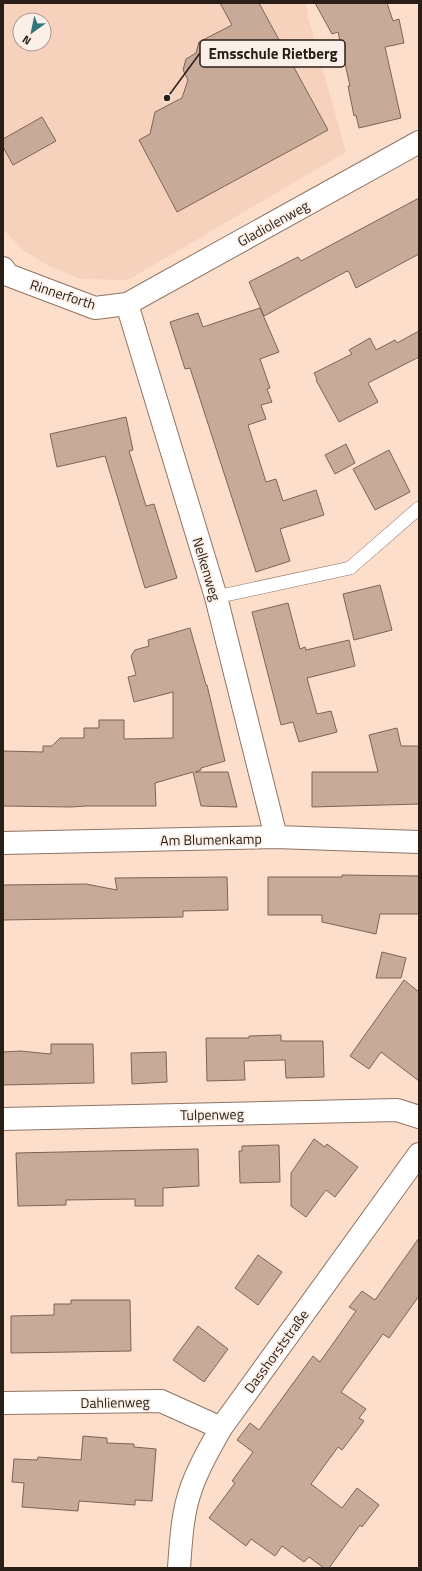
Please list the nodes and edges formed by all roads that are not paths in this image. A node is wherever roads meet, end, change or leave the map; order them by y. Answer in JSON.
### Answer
{"nodes":[{"id":1,"x":419,"y":142,"type":"edge"},
{"id":2,"x":3,"y":268,"type":"edge"},
{"id":3,"x":127,"y":304,"type":"junction"},
{"id":4,"x":419,"y":508,"type":"edge"},
{"id":5,"x":216,"y":597,"type":"junction"},
{"id":6,"x":276,"y":837,"type":"junction"},
{"id":7,"x":419,"y":842,"type":"edge"},
{"id":8,"x":3,"y":843,"type":"edge"},
{"id":9,"x":419,"y":1117,"type":"edge"},
{"id":10,"x":3,"y":1119,"type":"edge"},
{"id":11,"x":419,"y":1154,"type":"edge"},
{"id":12,"x":3,"y":1403,"type":"edge"},
{"id":13,"x":221,"y":1428,"type":"junction"},
{"id":14,"x":179,"y":1568,"type":"edge"}],
"edges":[{"from":1,"to":3,"type":"street","name":"Gladiolenweg"},
{"from":2,"to":3,"type":"street","name":"Rinnerforth"},
{"from":3,"to":5,"type":"street","name":"Nelkenweg"},
{"from":4,"to":5,"type":"lane"},
{"from":5,"to":6,"type":"street","name":"Nelkenweg"},
{"from":6,"to":7,"type":"street","name":"Am Blumenkamp"},
{"from":6,"to":8,"type":"street","name":"Am Blumenkamp"},
{"from":9,"to":10,"type":"street","name":"Tulpenweg"},
{"from":11,"to":13,"type":"street","name":"Dasshorststraße"},
{"from":12,"to":13,"type":"street","name":"Dahlienweg"},
{"from":13,"to":14,"type":"street","name":"Dasshorststraße"}]}
